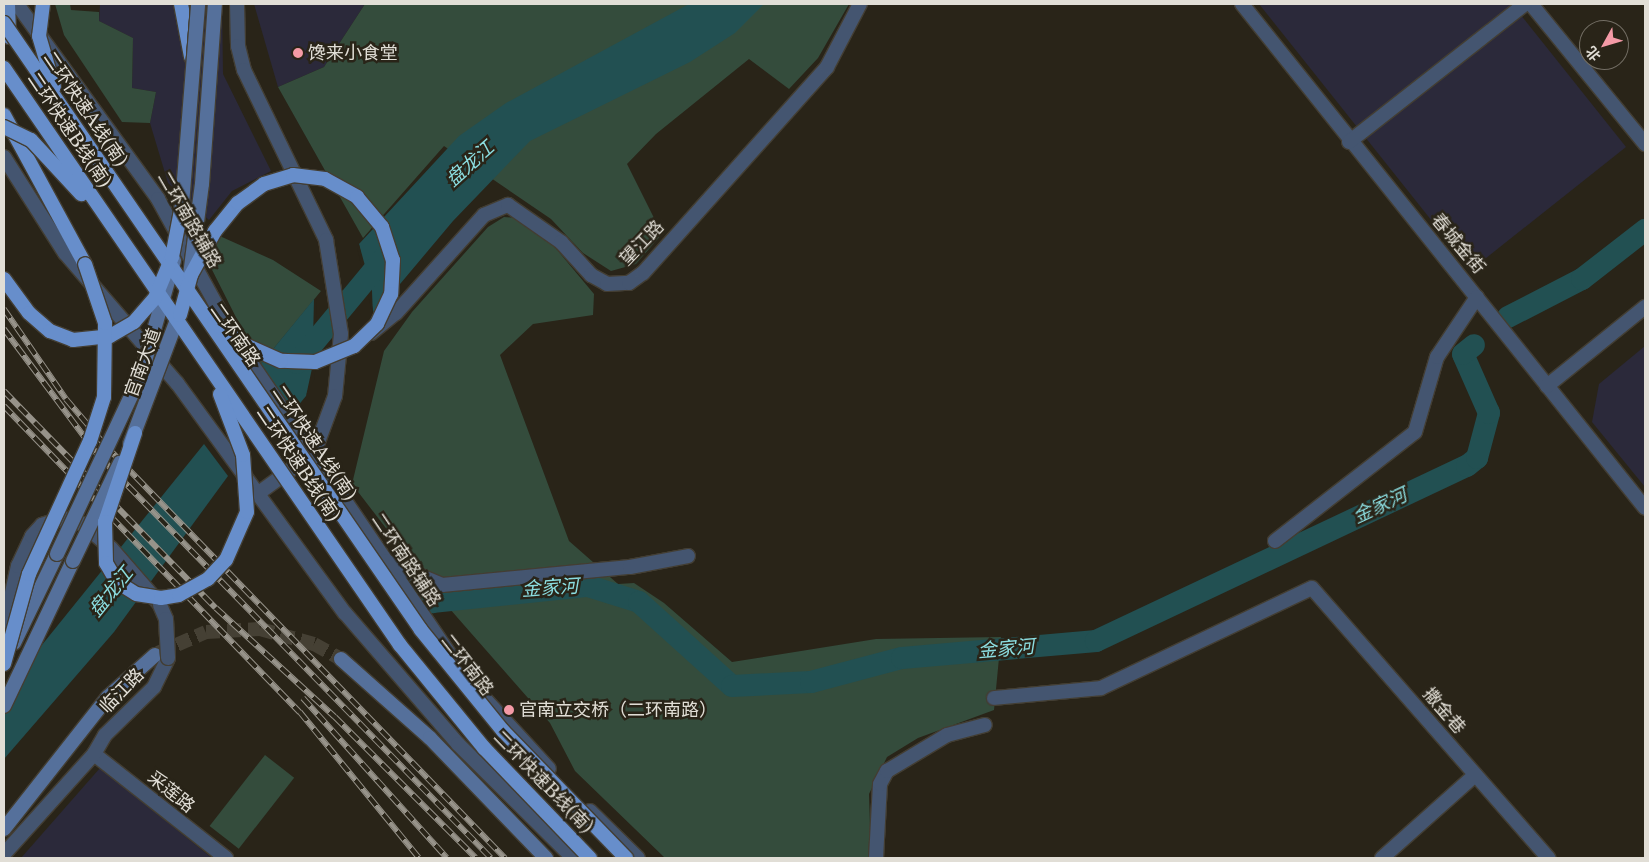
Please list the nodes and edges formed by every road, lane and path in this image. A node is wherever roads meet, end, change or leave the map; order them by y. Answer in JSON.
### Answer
{"nodes":[{"id":1,"x":8,"y":4,"type":"edge"},
{"id":2,"x":17,"y":4,"type":"edge"},
{"id":3,"x":44,"y":4,"type":"edge"},
{"id":4,"x":180,"y":4,"type":"edge"},
{"id":5,"x":198,"y":4,"type":"edge"},
{"id":6,"x":215,"y":4,"type":"edge"},
{"id":7,"x":237,"y":4,"type":"edge"},
{"id":8,"x":860,"y":4,"type":"edge"},
{"id":9,"x":1242,"y":4,"type":"edge"},
{"id":10,"x":1525,"y":4,"type":"edge"},
{"id":11,"x":1531,"y":4,"type":"edge"},
{"id":12,"x":4,"y":23,"type":"edge"},
{"id":13,"x":6,"y":34,"type":"edge"},
{"id":14,"x":4,"y":62,"type":"edge"},
{"id":15,"x":4,"y":68,"type":"edge"},
{"id":16,"x":190,"y":108,"type":"junction"},
{"id":17,"x":4,"y":115,"type":"edge"},
{"id":18,"x":4,"y":127,"type":"edge"},
{"id":19,"x":1350,"y":142,"type":"junction"},
{"id":20,"x":1645,"y":144,"type":"edge"},
{"id":21,"x":92,"y":152,"type":"junction"},
{"id":22,"x":4,"y":157,"type":"edge"},
{"id":23,"x":182,"y":205,"type":"junction"},
{"id":24,"x":139,"y":266,"type":"junction"},
{"id":25,"x":4,"y":279,"type":"edge"},
{"id":26,"x":180,"y":281,"type":"junction"},
{"id":27,"x":1477,"y":297,"type":"junction"},
{"id":28,"x":1645,"y":307,"type":"edge"},
{"id":29,"x":180,"y":320,"type":"junction"},
{"id":30,"x":341,"y":354,"type":"junction"},
{"id":31,"x":1547,"y":386,"type":"junction"},
{"id":32,"x":135,"y":433,"type":"junction"},
{"id":33,"x":311,"y":453,"type":"junction"},
{"id":34,"x":300,"y":463,"type":"junction"},
{"id":35,"x":286,"y":474,"type":"junction"},
{"id":36,"x":256,"y":495,"type":"junction"},
{"id":37,"x":1645,"y":508,"type":"edge"},
{"id":38,"x":1275,"y":541,"type":"dead end"},
{"id":39,"x":688,"y":556,"type":"dead end"},
{"id":40,"x":381,"y":557,"type":"junction"},
{"id":41,"x":6,"y":600,"type":"edge"},
{"id":42,"x":4,"y":628,"type":"edge"},
{"id":43,"x":162,"y":657,"type":"junction"},
{"id":44,"x":341,"y":659,"type":"tunnel mouth"},
{"id":45,"x":4,"y":664,"type":"edge"},
{"id":46,"x":994,"y":698,"type":"dead end"},
{"id":47,"x":4,"y":706,"type":"edge"},
{"id":48,"x":985,"y":724,"type":"dead end"},
{"id":49,"x":94,"y":754,"type":"junction"},
{"id":50,"x":1475,"y":775,"type":"junction"},
{"id":51,"x":4,"y":830,"type":"edge"},
{"id":52,"x":4,"y":854,"type":"edge"},
{"id":53,"x":226,"y":858,"type":"edge"},
{"id":54,"x":546,"y":858,"type":"edge"},
{"id":55,"x":574,"y":858,"type":"edge"},
{"id":56,"x":590,"y":858,"type":"edge"},
{"id":57,"x":595,"y":858,"type":"edge"},
{"id":58,"x":620,"y":858,"type":"edge"},
{"id":59,"x":626,"y":858,"type":"edge"},
{"id":60,"x":638,"y":858,"type":"edge"},
{"id":61,"x":876,"y":858,"type":"edge"},
{"id":62,"x":1382,"y":858,"type":"edge"},
{"id":63,"x":1548,"y":858,"type":"edge"}],
"edges":[{"from":1,"to":13,"type":"main road"},
{"from":2,"to":33,"type":"street","name":"二环南路辅路"},
{"from":3,"to":21,"type":"highway","bridge":true},
{"from":4,"to":16,"type":"highway","bridge":true},
{"from":5,"to":16,"type":"main road","name":"官南大道","bridge":true},
{"from":6,"to":29,"type":"main road","name":"官南大道","bridge":true},
{"from":7,"to":30,"type":"street"},
{"from":8,"to":30,"type":"street","name":"望江路"},
{"from":9,"to":19,"type":"street","name":"春城金街"},
{"from":10,"to":19,"type":"street"},
{"from":11,"to":20,"type":"street"},
{"from":12,"to":21,"type":"highway","name":"二环快速A线(南)","bridge":true},
{"from":13,"to":34,"type":"main road","name":"二环南路"},
{"from":14,"to":35,"type":"main road","name":"二环南路"},
{"from":15,"to":24,"type":"highway","name":"二环快速B线(南)","bridge":true},
{"from":16,"to":23,"type":"main road","name":"官南大道","bridge":true},
{"from":17,"to":45,"type":"highway","bridge":true},
{"from":18,"to":24,"type":"highway","bridge":true},
{"from":19,"to":27,"type":"street","name":"春城金街"},
{"from":21,"to":26,"type":"highway","name":"二环快速A线(南)","bridge":true},
{"from":22,"to":36,"type":"street"},
{"from":23,"to":25,"type":"highway","bridge":true},
{"from":23,"to":45,"type":"main road","name":"官南大道","bridge":true},
{"from":24,"to":29,"type":"highway","name":"二环快速B线(南)","bridge":true},
{"from":26,"to":29,"type":"highway","bridge":true},
{"from":26,"to":59,"type":"highway","name":"二环快速A线(南)","bridge":true},
{"from":27,"to":31,"type":"street","name":"春城金街"},
{"from":27,"to":38,"type":"street"},
{"from":28,"to":31,"type":"street"},
{"from":29,"to":32,"type":"main road","name":"官南大道","bridge":true},
{"from":29,"to":32,"type":"highway","bridge":true},
{"from":29,"to":56,"type":"highway","name":"二环快速B线(南)","bridge":true},
{"from":30,"to":33,"type":"street"},
{"from":31,"to":37,"type":"street","name":"春城金街"},
{"from":32,"to":47,"type":"main road","name":"官南大道","bridge":true},
{"from":33,"to":34,"type":"street"},
{"from":33,"to":40,"type":"street","name":"二环南路辅路"},
{"from":34,"to":35,"type":"street"},
{"from":34,"to":58,"type":"main road","name":"二环南路"},
{"from":35,"to":36,"type":"street"},
{"from":35,"to":57,"type":"main road","name":"二环南路"},
{"from":36,"to":55,"type":"street"},
{"from":39,"to":40,"type":"street"},
{"from":40,"to":60,"type":"street","name":"二环南路辅路"},
{"from":41,"to":42,"type":"street"},
{"from":41,"to":43,"type":"street","bridge":true},
{"from":43,"to":49,"type":"street","name":"临江路"},
{"from":43,"to":51,"type":"main road"},
{"from":44,"to":54,"type":"main road"},
{"from":46,"to":50,"type":"street","name":"撒金巷"},
{"from":48,"to":61,"type":"street"},
{"from":49,"to":52,"type":"street","name":"临江路"},
{"from":49,"to":53,"type":"street","name":"采莲路"},
{"from":50,"to":62,"type":"street"},
{"from":50,"to":63,"type":"street","name":"撒金巷"}]}
